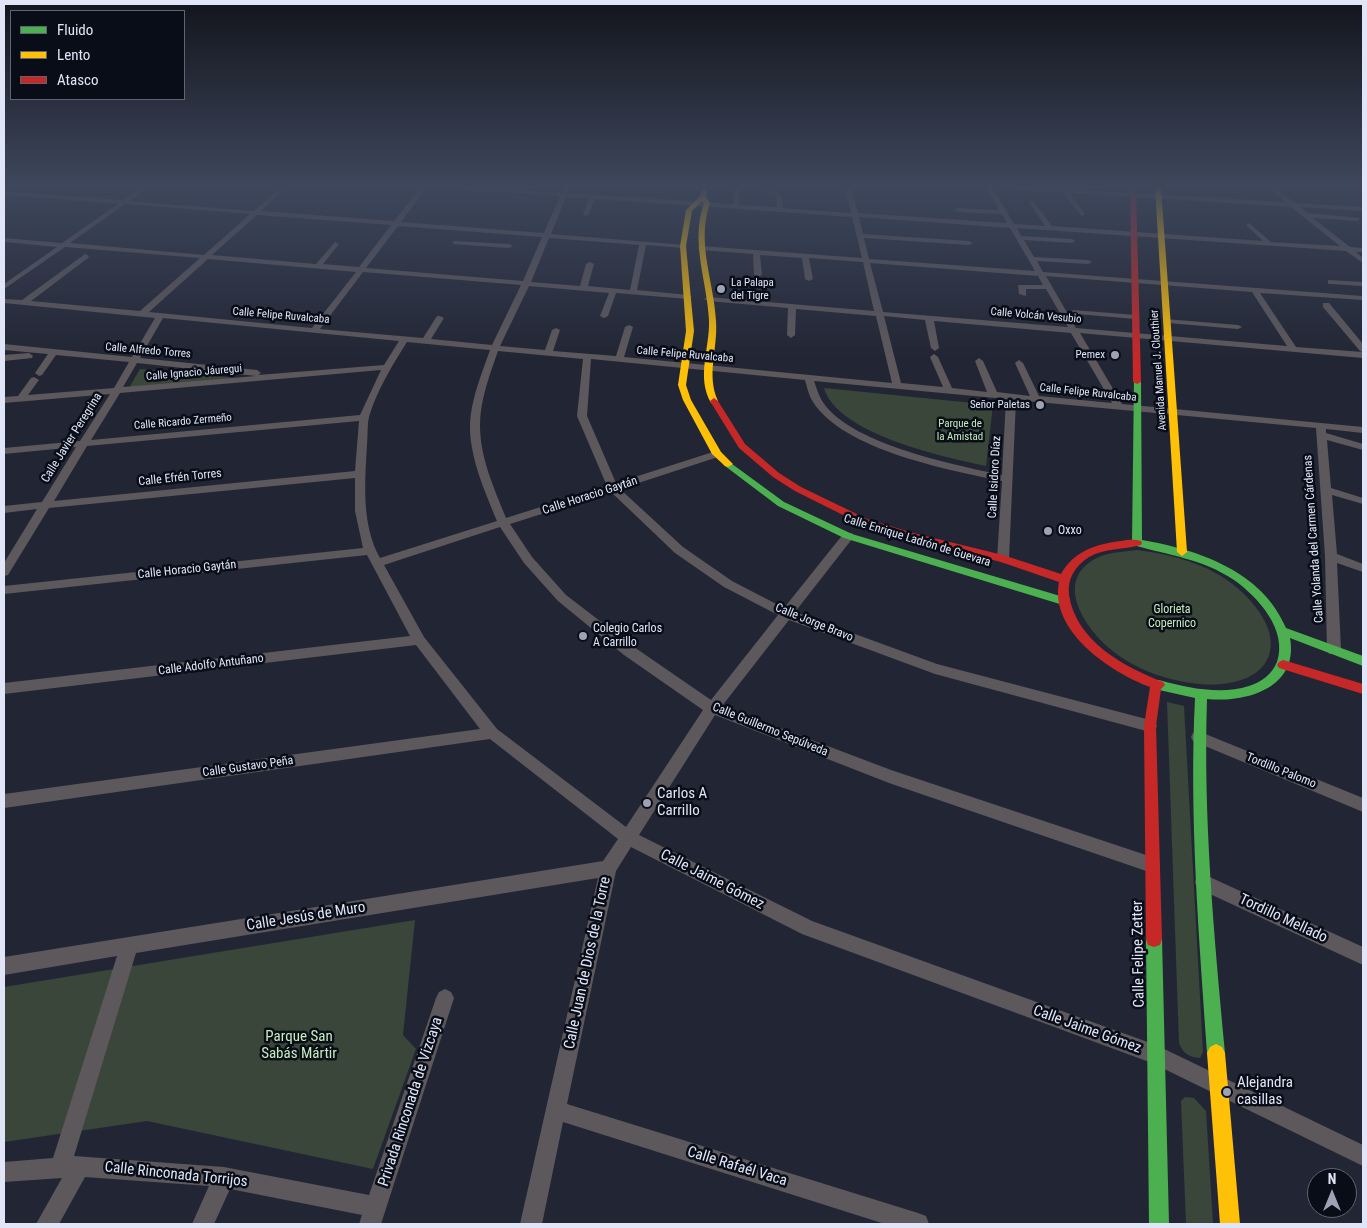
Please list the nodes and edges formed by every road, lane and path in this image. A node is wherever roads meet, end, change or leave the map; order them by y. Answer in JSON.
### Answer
{"nodes":[{"id":1,"x":55,"y":244,"type":"edge"},
{"id":2,"x":221,"y":244,"type":"edge"},
{"id":3,"x":335,"y":244,"type":"dead end"},
{"id":4,"x":381,"y":244,"type":"edge"},
{"id":5,"x":474,"y":244,"type":"edge"},
{"id":6,"x":543,"y":244,"type":"edge"},
{"id":7,"x":643,"y":244,"type":"edge"},
{"id":8,"x":660,"y":244,"type":"edge"},
{"id":9,"x":701,"y":244,"type":"edge"},
{"id":10,"x":861,"y":244,"type":"edge"},
{"id":11,"x":1023,"y":244,"type":"edge"},
{"id":12,"x":1134,"y":244,"type":"edge"},
{"id":13,"x":1163,"y":244,"type":"edge"},
{"id":14,"x":1275,"y":244,"type":"edge"},
{"id":15,"x":1343,"y":244,"type":"edge"},
{"id":16,"x":63,"y":245,"type":"junction"},
{"id":17,"x":484,"y":245,"type":"joint"},
{"id":18,"x":509,"y":246,"type":"dead end"},
{"id":19,"x":683,"y":246,"type":"joint"},
{"id":20,"x":701,"y":248,"type":"junction"},
{"id":21,"x":1349,"y":249,"type":"junction"},
{"id":22,"x":1363,"y":250,"type":"edge"},
{"id":23,"x":756,"y":251,"type":"junction"},
{"id":24,"x":805,"y":255,"type":"junction"},
{"id":25,"x":85,"y":256,"type":"dead end"},
{"id":26,"x":206,"y":258,"type":"junction"},
{"id":27,"x":865,"y":259,"type":"junction"},
{"id":28,"x":1031,"y":259,"type":"junction"},
{"id":29,"x":1363,"y":260,"type":"edge"},
{"id":30,"x":1088,"y":262,"type":"dead end"},
{"id":31,"x":590,"y":264,"type":"dead end"},
{"id":32,"x":317,"y":266,"type":"junction"},
{"id":33,"x":361,"y":270,"type":"junction"},
{"id":34,"x":1040,"y":272,"type":"junction"},
{"id":35,"x":758,"y":275,"type":"dead end"},
{"id":36,"x":809,"y":279,"type":"dead end"},
{"id":37,"x":1135,"y":280,"type":"junction"},
{"id":38,"x":1165,"y":282,"type":"junction"},
{"id":39,"x":1331,"y":282,"type":"dead end"},
{"id":40,"x":526,"y":284,"type":"junction"},
{"id":41,"x":1363,"y":284,"type":"edge"},
{"id":42,"x":4,"y":287,"type":"edge"},
{"id":43,"x":1048,"y":287,"type":"junction"},
{"id":44,"x":583,"y":289,"type":"junction"},
{"id":45,"x":1254,"y":289,"type":"junction"},
{"id":46,"x":613,"y":291,"type":"junction"},
{"id":47,"x":633,"y":293,"type":"junction"},
{"id":48,"x":1023,"y":294,"type":"dead end"},
{"id":49,"x":688,"y":297,"type":"junction"},
{"id":50,"x":1363,"y":298,"type":"edge"},
{"id":51,"x":708,"y":299,"type":"junction"},
{"id":52,"x":4,"y":301,"type":"edge"},
{"id":53,"x":24,"y":303,"type":"junction"},
{"id":54,"x":1326,"y":305,"type":"dead end"},
{"id":55,"x":792,"y":306,"type":"junction"},
{"id":56,"x":1076,"y":312,"type":"dead end"},
{"id":57,"x":878,"y":313,"type":"junction"},
{"id":58,"x":142,"y":314,"type":"junction"},
{"id":59,"x":160,"y":316,"type":"junction"},
{"id":60,"x":604,"y":316,"type":"dead end"},
{"id":61,"x":1136,"y":317,"type":"junction"},
{"id":62,"x":440,"y":318,"type":"dead end"},
{"id":63,"x":929,"y":318,"type":"junction"},
{"id":64,"x":1168,"y":321,"type":"junction"},
{"id":65,"x":1238,"y":327,"type":"dead end"},
{"id":66,"x":629,"y":328,"type":"dead end"},
{"id":67,"x":556,"y":330,"type":"dead end"},
{"id":68,"x":1074,"y":330,"type":"junction"},
{"id":69,"x":314,"y":331,"type":"junction"},
{"id":70,"x":791,"y":335,"type":"dead end"},
{"id":71,"x":1136,"y":336,"type":"junction"},
{"id":72,"x":405,"y":339,"type":"junction"},
{"id":73,"x":1169,"y":339,"type":"junction"},
{"id":74,"x":426,"y":341,"type":"junction"},
{"id":75,"x":4,"y":347,"type":"edge"},
{"id":76,"x":495,"y":348,"type":"junction"},
{"id":77,"x":1363,"y":348,"type":"edge"},
{"id":78,"x":1293,"y":349,"type":"junction"},
{"id":79,"x":548,"y":353,"type":"junction"},
{"id":80,"x":52,"y":354,"type":"junction"},
{"id":81,"x":1363,"y":355,"type":"edge"},
{"id":82,"x":587,"y":357,"type":"junction"},
{"id":83,"x":4,"y":358,"type":"edge"},
{"id":84,"x":135,"y":360,"type":"junction"},
{"id":85,"x":619,"y":360,"type":"junction"},
{"id":86,"x":979,"y":360,"type":"dead end"},
{"id":87,"x":1019,"y":363,"type":"dead end"},
{"id":88,"x":684,"y":366,"type":"junction"},
{"id":89,"x":387,"y":367,"type":"junction"},
{"id":90,"x":707,"y":368,"type":"junction"},
{"id":91,"x":289,"y":376,"type":"junction"},
{"id":92,"x":809,"y":378,"type":"junction"},
{"id":93,"x":897,"y":386,"type":"junction"},
{"id":94,"x":117,"y":390,"type":"junction"},
{"id":95,"x":949,"y":391,"type":"junction"},
{"id":96,"x":993,"y":395,"type":"junction"},
{"id":97,"x":1011,"y":397,"type":"junction"},
{"id":98,"x":21,"y":399,"type":"junction"},
{"id":99,"x":1036,"y":399,"type":"junction"},
{"id":100,"x":4,"y":400,"type":"edge"},
{"id":101,"x":1119,"y":407,"type":"junction"},
{"id":102,"x":1138,"y":409,"type":"junction"},
{"id":103,"x":1174,"y":412,"type":"junction"},
{"id":104,"x":364,"y":418,"type":"junction"},
{"id":105,"x":1363,"y":430,"type":"edge"},
{"id":106,"x":1321,"y":431,"type":"junction"},
{"id":107,"x":84,"y":444,"type":"junction"},
{"id":108,"x":1363,"y":447,"type":"edge"},
{"id":109,"x":4,"y":451,"type":"edge"},
{"id":110,"x":717,"y":454,"type":"junction"},
{"id":111,"x":360,"y":474,"type":"junction"},
{"id":112,"x":1007,"y":479,"type":"junction"},
{"id":113,"x":614,"y":489,"type":"junction"},
{"id":114,"x":1325,"y":490,"type":"junction"},
{"id":115,"x":1363,"y":501,"type":"edge"},
{"id":116,"x":45,"y":505,"type":"junction"},
{"id":117,"x":4,"y":509,"type":"edge"},
{"id":118,"x":503,"y":523,"type":"junction"},
{"id":119,"x":848,"y":536,"type":"junction"},
{"id":120,"x":1137,"y":543,"type":"junction"},
{"id":121,"x":1182,"y":552,"type":"junction"},
{"id":122,"x":1331,"y":556,"type":"junction"},
{"id":123,"x":373,"y":557,"type":"junction"},
{"id":124,"x":1003,"y":559,"type":"junction"},
{"id":125,"x":1363,"y":568,"type":"edge"},
{"id":126,"x":4,"y":572,"type":"edge"},
{"id":127,"x":1063,"y":579,"type":"junction"},
{"id":128,"x":4,"y":590,"type":"edge"},
{"id":129,"x":1063,"y":601,"type":"junction"},
{"id":130,"x":788,"y":615,"type":"junction"},
{"id":131,"x":1282,"y":631,"type":"junction"},
{"id":132,"x":419,"y":640,"type":"junction"},
{"id":133,"x":1334,"y":650,"type":"junction"},
{"id":134,"x":1363,"y":661,"type":"edge"},
{"id":135,"x":1283,"y":665,"type":"junction"},
{"id":136,"x":1156,"y":684,"type":"junction"},
{"id":137,"x":4,"y":689,"type":"edge"},
{"id":138,"x":1363,"y":689,"type":"edge"},
{"id":139,"x":1201,"y":695,"type":"junction"},
{"id":140,"x":712,"y":708,"type":"junction"},
{"id":141,"x":1150,"y":726,"type":"junction"},
{"id":142,"x":492,"y":733,"type":"junction"},
{"id":143,"x":1198,"y":737,"type":"junction"},
{"id":144,"x":4,"y":801,"type":"edge"},
{"id":145,"x":1363,"y":805,"type":"edge"},
{"id":146,"x":627,"y":837,"type":"junction"},
{"id":147,"x":1152,"y":866,"type":"junction"},
{"id":148,"x":608,"y":868,"type":"junction"},
{"id":149,"x":1203,"y":882,"type":"junction"},
{"id":150,"x":129,"y":946,"type":"junction"},
{"id":151,"x":1363,"y":956,"type":"edge"},
{"id":152,"x":4,"y":966,"type":"edge"},
{"id":153,"x":445,"y":998,"type":"dead end"},
{"id":154,"x":1156,"y":1054,"type":"junction"},
{"id":155,"x":1220,"y":1085,"type":"junction"},
{"id":156,"x":555,"y":1110,"type":"junction"},
{"id":157,"x":1363,"y":1156,"type":"edge"},
{"id":158,"x":71,"y":1166,"type":"junction"},
{"id":159,"x":4,"y":1172,"type":"edge"},
{"id":160,"x":224,"y":1176,"type":"junction"},
{"id":161,"x":373,"y":1216,"type":"edge"},
{"id":162,"x":47,"y":1224,"type":"edge"},
{"id":163,"x":203,"y":1224,"type":"edge"},
{"id":164,"x":531,"y":1224,"type":"edge"},
{"id":165,"x":918,"y":1224,"type":"edge"},
{"id":166,"x":1159,"y":1224,"type":"edge"},
{"id":167,"x":1230,"y":1224,"type":"edge"}],
"edges":[{"from":1,"to":16,"type":"street"},
{"from":2,"to":26,"type":"street"},
{"from":3,"to":32,"type":"street"},
{"from":4,"to":33,"type":"street"},
{"from":5,"to":17,"type":"street"},
{"from":6,"to":40,"type":"street","name":"Calle Guillermo Sepúlveda"},
{"from":7,"to":47,"type":"street"},
{"from":8,"to":19,"type":"street"},
{"from":9,"to":20,"type":"main road","name":"Calle Enrique Ladrón de Guevara"},
{"from":10,"to":27,"type":"street"},
{"from":11,"to":28,"type":"street"},
{"from":12,"to":37,"type":"main road","name":"Avenida Manuel J. Clouthier"},
{"from":13,"to":38,"type":"main road","name":"Avenida Manuel J. Clouthier"},
{"from":14,"to":21,"type":"street"},
{"from":15,"to":21,"type":"street"},
{"from":16,"to":26,"type":"street"},
{"from":16,"to":42,"type":"street"},
{"from":17,"to":18,"type":"street"},
{"from":19,"to":49,"type":"main road","name":"Calle Enrique Ladrón de Guevara"},
{"from":20,"to":23,"type":"street"},
{"from":20,"to":51,"type":"main road","name":"Calle Enrique Ladrón de Guevara"},
{"from":21,"to":22,"type":"street"},
{"from":21,"to":29,"type":"street"},
{"from":23,"to":24,"type":"street"},
{"from":23,"to":35,"type":"street"},
{"from":24,"to":27,"type":"street"},
{"from":24,"to":36,"type":"street"},
{"from":25,"to":53,"type":"street"},
{"from":26,"to":32,"type":"street"},
{"from":26,"to":58,"type":"street"},
{"from":27,"to":34,"type":"street"},
{"from":27,"to":57,"type":"street"},
{"from":28,"to":30,"type":"street"},
{"from":28,"to":34,"type":"street"},
{"from":31,"to":44,"type":"street"},
{"from":32,"to":33,"type":"street"},
{"from":33,"to":40,"type":"street"},
{"from":33,"to":69,"type":"street"},
{"from":34,"to":37,"type":"street"},
{"from":34,"to":43,"type":"street"},
{"from":37,"to":38,"type":"street"},
{"from":37,"to":61,"type":"main road","name":"Avenida Manuel J. Clouthier"},
{"from":38,"to":45,"type":"street"},
{"from":38,"to":64,"type":"main road","name":"Avenida Manuel J. Clouthier"},
{"from":39,"to":41,"type":"street"},
{"from":40,"to":44,"type":"street"},
{"from":40,"to":76,"type":"street","name":"Calle Guillermo Sepúlveda"},
{"from":43,"to":48,"type":"street"},
{"from":43,"to":68,"type":"street"},
{"from":44,"to":46,"type":"street"},
{"from":45,"to":50,"type":"street"},
{"from":45,"to":78,"type":"street"},
{"from":46,"to":47,"type":"street"},
{"from":46,"to":60,"type":"street"},
{"from":47,"to":49,"type":"street"},
{"from":49,"to":88,"type":"main road","name":"Calle Enrique Ladrón de Guevara"},
{"from":51,"to":55,"type":"street","name":"Calle Volcán Vesubio"},
{"from":51,"to":90,"type":"main road","name":"Calle Enrique Ladrón de Guevara"},
{"from":52,"to":53,"type":"street","name":"Calle Felipe Ruvalcaba"},
{"from":53,"to":58,"type":"street","name":"Calle Felipe Ruvalcaba"},
{"from":54,"to":77,"type":"street"},
{"from":55,"to":57,"type":"street","name":"Calle Volcán Vesubio"},
{"from":55,"to":70,"type":"street"},
{"from":56,"to":61,"type":"street"},
{"from":57,"to":63,"type":"street","name":"Calle Volcán Vesubio"},
{"from":57,"to":93,"type":"street"},
{"from":58,"to":59,"type":"street","name":"Calle Felipe Ruvalcaba"},
{"from":59,"to":69,"type":"street","name":"Calle Felipe Ruvalcaba"},
{"from":59,"to":84,"type":"street","name":"Calle Javier Peregrina"},
{"from":61,"to":71,"type":"main road","name":"Avenida Manuel J. Clouthier"},
{"from":62,"to":74,"type":"street"},
{"from":63,"to":68,"type":"street","name":"Calle Volcán Vesubio"},
{"from":63,"to":95,"type":"street"},
{"from":64,"to":65,"type":"street"},
{"from":64,"to":73,"type":"main road","name":"Avenida Manuel J. Clouthier"},
{"from":66,"to":85,"type":"street"},
{"from":67,"to":79,"type":"street"},
{"from":68,"to":71,"type":"street","name":"Calle Volcán Vesubio"},
{"from":68,"to":101,"type":"street"},
{"from":69,"to":72,"type":"street","name":"Calle Felipe Ruvalcaba"},
{"from":71,"to":73,"type":"street","name":"Calle Volcán Vesubio"},
{"from":71,"to":102,"type":"main road","name":"Avenida Manuel J. Clouthier"},
{"from":72,"to":74,"type":"street","name":"Calle Felipe Ruvalcaba"},
{"from":72,"to":89,"type":"street","name":"Calle Jaime Gómez"},
{"from":73,"to":78,"type":"street","name":"Calle Volcán Vesubio"},
{"from":73,"to":103,"type":"main road","name":"Avenida Manuel J. Clouthier"},
{"from":74,"to":76,"type":"street","name":"Calle Felipe Ruvalcaba"},
{"from":75,"to":80,"type":"street","name":"Calle Alfredo Torres"},
{"from":76,"to":79,"type":"street","name":"Calle Felipe Ruvalcaba"},
{"from":76,"to":118,"type":"street","name":"Calle Guillermo Sepúlveda"},
{"from":78,"to":81,"type":"street","name":"Calle Volcán Vesubio"},
{"from":79,"to":82,"type":"street","name":"Calle Felipe Ruvalcaba"},
{"from":80,"to":83,"type":"street"},
{"from":80,"to":84,"type":"street","name":"Calle Alfredo Torres"},
{"from":80,"to":98,"type":"street"},
{"from":82,"to":85,"type":"street","name":"Calle Felipe Ruvalcaba"},
{"from":82,"to":113,"type":"street","name":"Calle Jorge Bravo"},
{"from":84,"to":91,"type":"street","name":"Calle Alfredo Torres"},
{"from":84,"to":94,"type":"street","name":"Calle Javier Peregrina"},
{"from":85,"to":88,"type":"street","name":"Calle Felipe Ruvalcaba"},
{"from":86,"to":96,"type":"street"},
{"from":87,"to":99,"type":"street"},
{"from":88,"to":90,"type":"street","name":"Calle Felipe Ruvalcaba"},
{"from":88,"to":110,"type":"main road","name":"Calle Enrique Ladrón de Guevara"},
{"from":89,"to":91,"type":"street","name":"Calle Ignacio Jáuregui"},
{"from":89,"to":104,"type":"street","name":"Calle Jaime Gómez"},
{"from":90,"to":92,"type":"street","name":"Calle Felipe Ruvalcaba"},
{"from":90,"to":124,"type":"main road","name":"Calle Enrique Ladrón de Guevara"},
{"from":91,"to":94,"type":"street","name":"Calle Ignacio Jáuregui"},
{"from":92,"to":93,"type":"street","name":"Calle Felipe Ruvalcaba"},
{"from":92,"to":112,"type":"street"},
{"from":93,"to":95,"type":"street","name":"Calle Felipe Ruvalcaba"},
{"from":94,"to":98,"type":"street","name":"Calle Ignacio Jáuregui"},
{"from":94,"to":107,"type":"street","name":"Calle Javier Peregrina"},
{"from":95,"to":96,"type":"street","name":"Calle Felipe Ruvalcaba"},
{"from":96,"to":97,"type":"street","name":"Calle Felipe Ruvalcaba"},
{"from":97,"to":99,"type":"street","name":"Calle Felipe Ruvalcaba"},
{"from":97,"to":112,"type":"street","name":"Calle Isidoro Díaz"},
{"from":98,"to":100,"type":"street","name":"Calle Ignacio Jáuregui"},
{"from":99,"to":101,"type":"street","name":"Calle Felipe Ruvalcaba"},
{"from":101,"to":102,"type":"street","name":"Calle Felipe Ruvalcaba"},
{"from":102,"to":103,"type":"street","name":"Calle Felipe Ruvalcaba"},
{"from":102,"to":120,"type":"main road","name":"Avenida Manuel J. Clouthier"},
{"from":103,"to":106,"type":"street","name":"Calle Felipe Ruvalcaba"},
{"from":103,"to":121,"type":"main road","name":"Avenida Manuel J. Clouthier"},
{"from":104,"to":107,"type":"street","name":"Calle Ricardo Zermeño"},
{"from":104,"to":111,"type":"street","name":"Calle Jaime Gómez"},
{"from":105,"to":106,"type":"street","name":"Calle Felipe Ruvalcaba"},
{"from":106,"to":108,"type":"street"},
{"from":106,"to":114,"type":"street","name":"Calle Yolanda del Carmen Cárdenas"},
{"from":107,"to":109,"type":"street","name":"Calle Ricardo Zermeño"},
{"from":107,"to":116,"type":"street","name":"Calle Javier Peregrina"},
{"from":110,"to":113,"type":"street","name":"Calle Horacio Gaytán"},
{"from":110,"to":119,"type":"main road","name":"Calle Enrique Ladrón de Guevara"},
{"from":111,"to":116,"type":"street","name":"Calle Efrén Torres"},
{"from":111,"to":123,"type":"street","name":"Calle Jaime Gómez"},
{"from":112,"to":124,"type":"street","name":"Calle Isidoro Díaz"},
{"from":113,"to":118,"type":"street","name":"Calle Horacio Gaytán"},
{"from":113,"to":130,"type":"street","name":"Calle Jorge Bravo"},
{"from":114,"to":115,"type":"street"},
{"from":114,"to":122,"type":"street","name":"Calle Yolanda del Carmen Cárdenas"},
{"from":116,"to":117,"type":"street","name":"Calle Efrén Torres"},
{"from":116,"to":126,"type":"street","name":"Calle Javier Peregrina"},
{"from":118,"to":123,"type":"street","name":"Calle Horacio Gaytán"},
{"from":118,"to":140,"type":"street","name":"Calle Guillermo Sepúlveda"},
{"from":119,"to":129,"type":"main road","name":"Calle Enrique Ladrón de Guevara"},
{"from":119,"to":130,"type":"street","name":"Calle Juan de Dios de la Torre"},
{"from":120,"to":121,"type":"main road"},
{"from":120,"to":127,"type":"main road"},
{"from":121,"to":131,"type":"main road"},
{"from":122,"to":125,"type":"street"},
{"from":122,"to":133,"type":"street","name":"Calle Yolanda del Carmen Cárdenas"},
{"from":123,"to":128,"type":"street","name":"Calle Horacio Gaytán"},
{"from":123,"to":132,"type":"street","name":"Calle Jaime Gómez"},
{"from":124,"to":127,"type":"main road","name":"Calle Enrique Ladrón de Guevara"},
{"from":127,"to":129,"type":"main road"},
{"from":129,"to":136,"type":"main road"},
{"from":130,"to":140,"type":"street","name":"Calle Juan de Dios de la Torre"},
{"from":130,"to":141,"type":"street","name":"Calle Jorge Bravo"},
{"from":131,"to":133,"type":"main road"},
{"from":131,"to":135,"type":"main road"},
{"from":132,"to":137,"type":"street","name":"Calle Adolfo Antuñano"},
{"from":132,"to":142,"type":"street","name":"Calle Jaime Gómez"},
{"from":133,"to":134,"type":"main road"},
{"from":135,"to":138,"type":"main road"},
{"from":135,"to":139,"type":"main road"},
{"from":136,"to":139,"type":"main road"},
{"from":136,"to":141,"type":"main road","name":"Calle Felipe Zetter"},
{"from":139,"to":143,"type":"main road"},
{"from":140,"to":146,"type":"street","name":"Calle Juan de Dios de la Torre"},
{"from":140,"to":147,"type":"street","name":"Calle Guillermo Sepúlveda"},
{"from":141,"to":147,"type":"main road","name":"Calle Felipe Zetter"},
{"from":142,"to":144,"type":"street","name":"Calle Gustavo Peña"},
{"from":142,"to":146,"type":"street","name":"Calle Jaime Gómez"},
{"from":143,"to":145,"type":"street","name":"Tordillo Palomo"},
{"from":143,"to":149,"type":"main road"},
{"from":146,"to":148,"type":"street","name":"Calle Juan de Dios de la Torre"},
{"from":146,"to":154,"type":"street","name":"Calle Jaime Gómez"},
{"from":147,"to":154,"type":"main road","name":"Calle Felipe Zetter"},
{"from":148,"to":150,"type":"street","name":"Calle Jesús de Muro"},
{"from":148,"to":156,"type":"street","name":"Calle Juan de Dios de la Torre"},
{"from":149,"to":151,"type":"street","name":"Tordillo Mellado"},
{"from":149,"to":155,"type":"main road"},
{"from":150,"to":152,"type":"street","name":"Calle Jesús de Muro"},
{"from":150,"to":158,"type":"street"},
{"from":153,"to":161,"type":"street","name":"Privada Rinconada de Vizcaya"},
{"from":154,"to":155,"type":"street","name":"Calle Jaime Gómez"},
{"from":154,"to":166,"type":"main road","name":"Calle Felipe Zetter"},
{"from":155,"to":157,"type":"street","name":"Calle Jaime Gómez"},
{"from":155,"to":167,"type":"main road"},
{"from":156,"to":164,"type":"street","name":"Calle Juan de Dios de la Torre"},
{"from":156,"to":165,"type":"street","name":"Calle Rafaél Vaca"},
{"from":158,"to":159,"type":"street","name":"Calle Rinconada Torrijos"},
{"from":158,"to":160,"type":"street","name":"Calle Rinconada Torrijos"},
{"from":158,"to":162,"type":"street"},
{"from":160,"to":161,"type":"street","name":"Calle Rinconada Torrijos"},
{"from":160,"to":163,"type":"street"}]}
